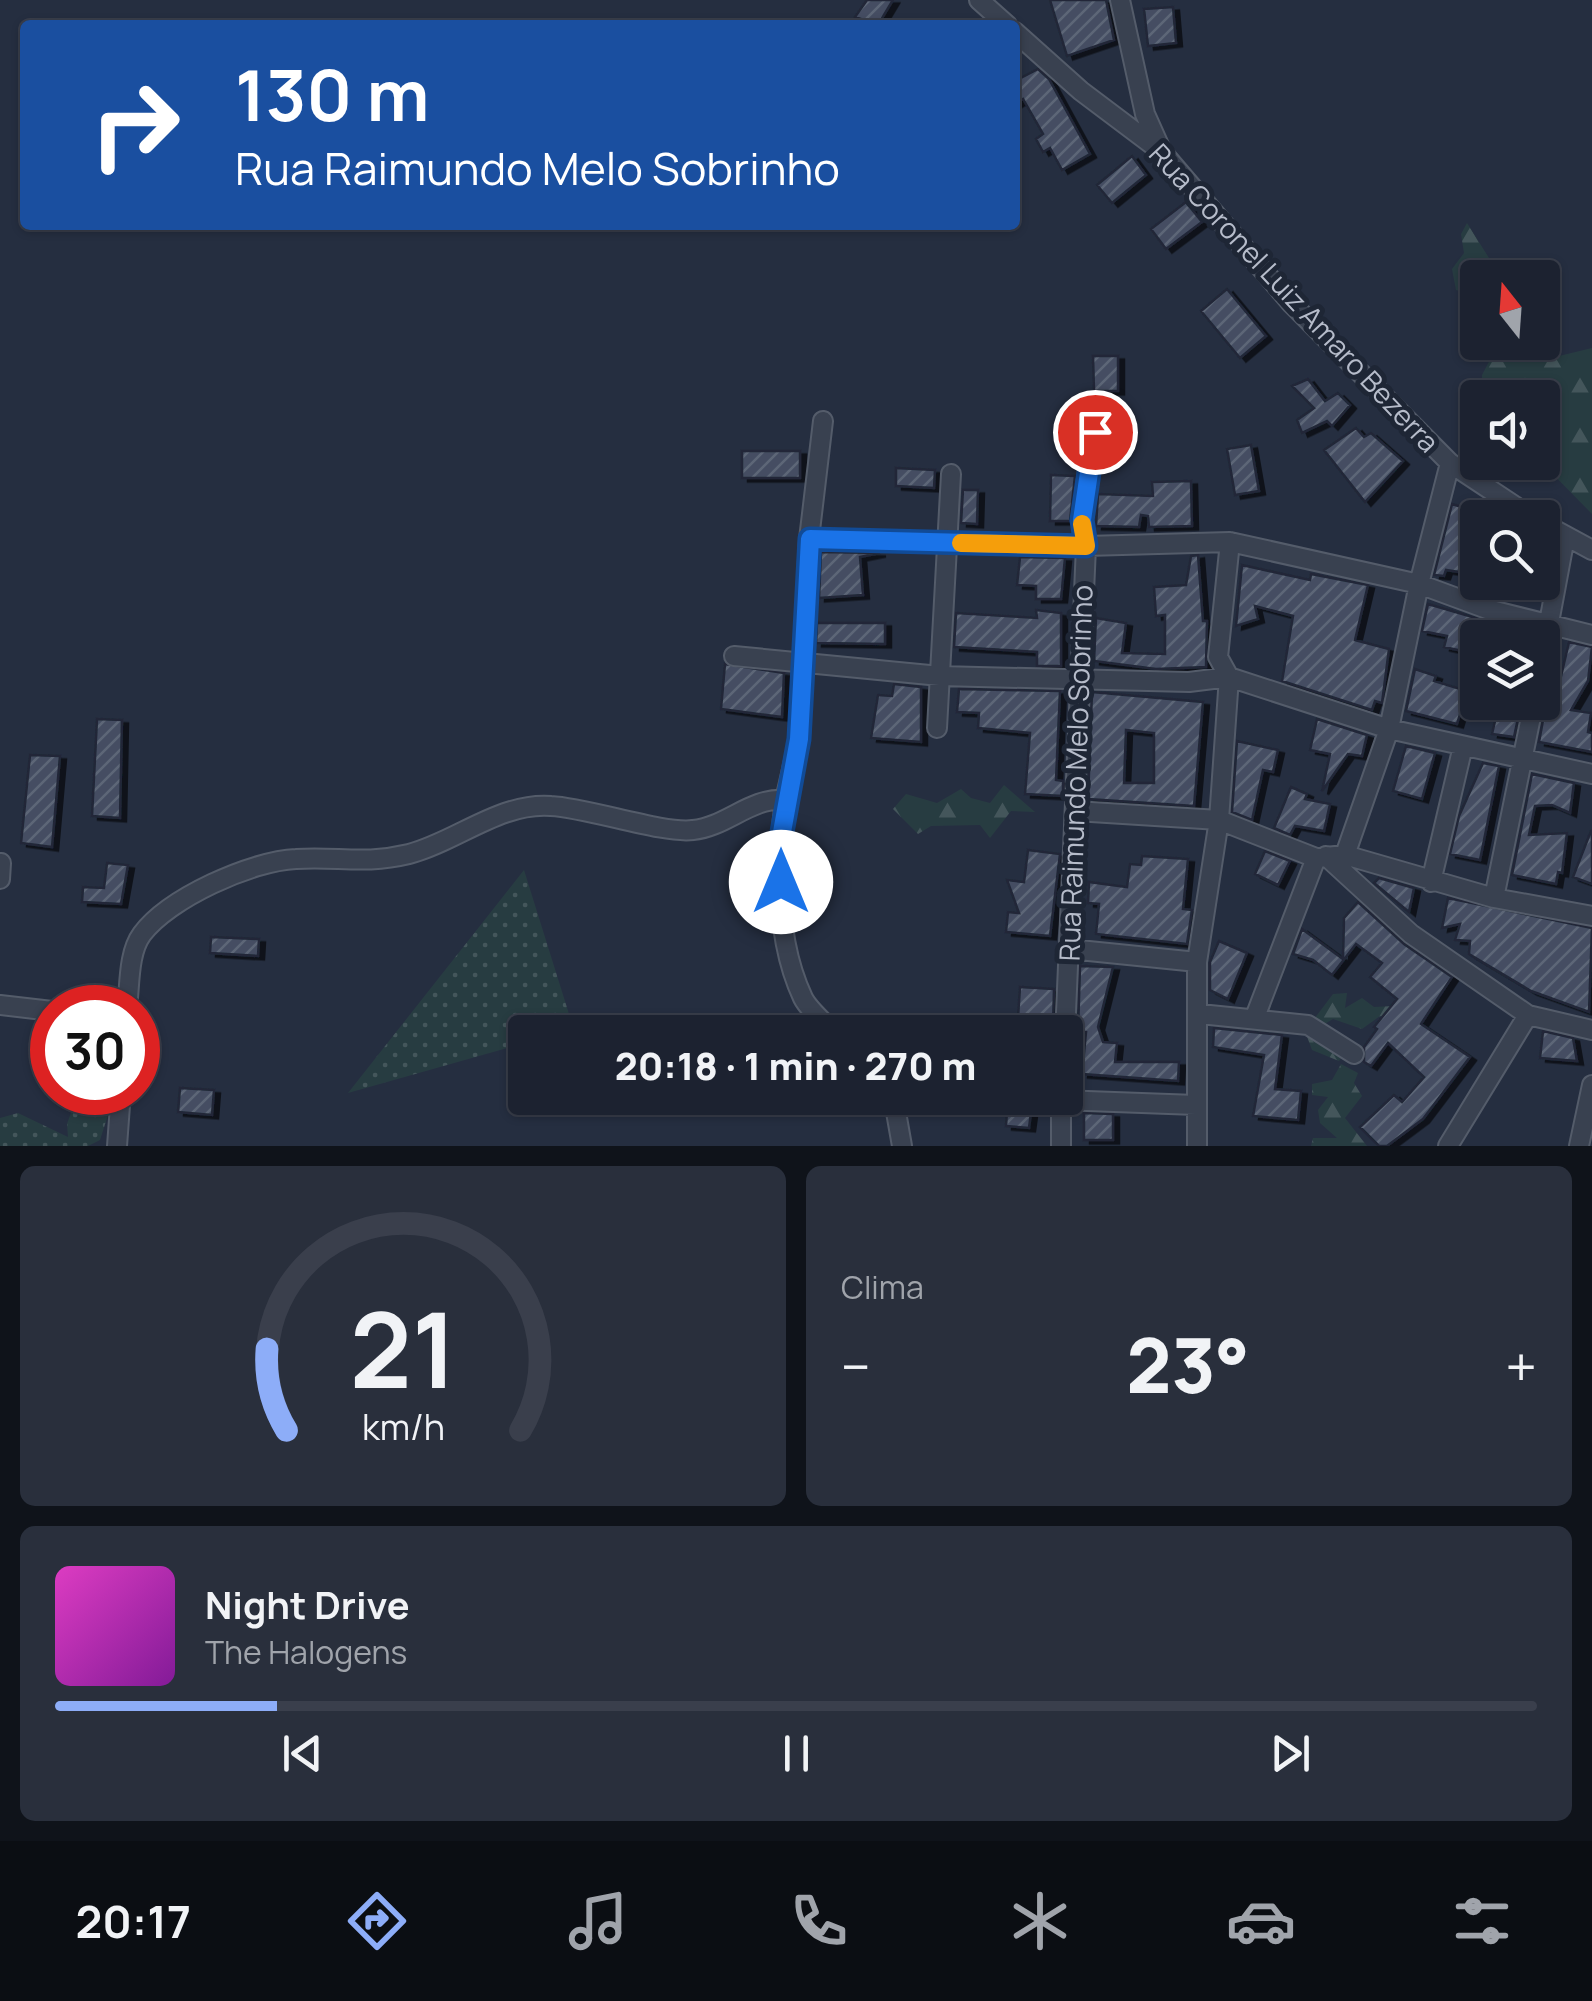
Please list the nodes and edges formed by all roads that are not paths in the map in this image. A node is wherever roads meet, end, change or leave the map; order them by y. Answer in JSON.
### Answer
{"nodes":[{"id":1,"x":980,"y":0,"type":"edge"},
{"id":2,"x":1120,"y":0,"type":"edge"},
{"id":3,"x":1002,"y":20,"type":"edge"},
{"id":4,"x":1020,"y":36,"type":"edge"},
{"id":5,"x":1162,"y":152,"type":"junction"},
{"id":6,"x":1096,"y":403,"type":"dead end"},
{"id":7,"x":823,"y":421,"type":"dead end"},
{"id":8,"x":1450,"y":463,"type":"junction"},
{"id":9,"x":951,"y":474,"type":"dead end"},
{"id":10,"x":1506,"y":500,"type":"edge"},
{"id":11,"x":1560,"y":534,"type":"edge"},
{"id":12,"x":1566,"y":537,"type":"junction"},
{"id":13,"x":810,"y":539,"type":"junction"},
{"id":14,"x":950,"y":542,"type":"junction"},
{"id":15,"x":1230,"y":542,"type":"junction"},
{"id":16,"x":1086,"y":546,"type":"junction"},
{"id":17,"x":1592,"y":550,"type":"edge"},
{"id":18,"x":1419,"y":584,"type":"junction"},
{"id":19,"x":1530,"y":620,"type":"edge"},
{"id":20,"x":1550,"y":620,"type":"edge"},
{"id":21,"x":1560,"y":627,"type":"edge"},
{"id":22,"x":1592,"y":634,"type":"edge"},
{"id":23,"x":734,"y":656,"type":"dead end"},
{"id":24,"x":802,"y":663,"type":"junction"},
{"id":25,"x":940,"y":676,"type":"junction"},
{"id":26,"x":1229,"y":677,"type":"junction"},
{"id":27,"x":1080,"y":678,"type":"junction"},
{"id":28,"x":1530,"y":720,"type":"edge"},
{"id":29,"x":937,"y":728,"type":"dead end"},
{"id":30,"x":1389,"y":729,"type":"junction"},
{"id":31,"x":1462,"y":746,"type":"junction"},
{"id":32,"x":1523,"y":757,"type":"junction"},
{"id":33,"x":1592,"y":774,"type":"edge"},
{"id":34,"x":785,"y":800,"type":"junction"},
{"id":35,"x":1075,"y":811,"type":"junction"},
{"id":36,"x":1219,"y":820,"type":"junction"},
{"id":37,"x":1329,"y":856,"type":"junction"},
{"id":38,"x":1432,"y":882,"type":"junction"},
{"id":39,"x":1494,"y":898,"type":"junction"},
{"id":40,"x":1592,"y":916,"type":"edge"},
{"id":41,"x":1069,"y":949,"type":"junction"},
{"id":42,"x":1197,"y":962,"type":"junction"},
{"id":43,"x":130,"y":985,"type":"edge"},
{"id":44,"x":0,"y":1006,"type":"edge"},
{"id":45,"x":30,"y":1008,"type":"edge"},
{"id":46,"x":1200,"y":1014,"type":"junction"},
{"id":47,"x":817,"y":1015,"type":"edge"},
{"id":48,"x":1066,"y":1015,"type":"edge"},
{"id":49,"x":1528,"y":1015,"type":"junction"},
{"id":50,"x":1255,"y":1017,"type":"junction"},
{"id":51,"x":1592,"y":1030,"type":"edge"},
{"id":52,"x":1354,"y":1054,"type":"dead end"},
{"id":53,"x":1592,"y":1085,"type":"edge"},
{"id":54,"x":1083,"y":1100,"type":"edge"},
{"id":55,"x":1196,"y":1104,"type":"junction"},
{"id":56,"x":119,"y":1115,"type":"edge"},
{"id":57,"x":897,"y":1115,"type":"edge"},
{"id":58,"x":1060,"y":1115,"type":"edge"},
{"id":59,"x":117,"y":1146,"type":"edge"},
{"id":60,"x":902,"y":1146,"type":"edge"},
{"id":61,"x":1061,"y":1146,"type":"edge"},
{"id":62,"x":1197,"y":1146,"type":"edge"},
{"id":63,"x":1448,"y":1146,"type":"edge"},
{"id":64,"x":1580,"y":1146,"type":"edge"}],
"edges":[{"from":1,"to":3,"type":"street"},
{"from":2,"to":5,"type":"street"},
{"from":4,"to":5,"type":"street","name":"Rua Coronel Luiz Amaro Bezerra"},
{"from":5,"to":8,"type":"street","name":"Rua Coronel Luiz Amaro Bezerra"},
{"from":6,"to":16,"type":"street"},
{"from":7,"to":13,"type":"street"},
{"from":8,"to":10,"type":"street","name":"Rua Coronel Luiz Amaro Bezerra"},
{"from":8,"to":18,"type":"street"},
{"from":9,"to":14,"type":"street"},
{"from":11,"to":12,"type":"street"},
{"from":12,"to":17,"type":"street"},
{"from":12,"to":20,"type":"street"},
{"from":13,"to":14,"type":"street","name":"Rua Raimundo Melo Sobrinho"},
{"from":13,"to":24,"type":"street"},
{"from":14,"to":16,"type":"street","name":"Rua Raimundo Melo Sobrinho"},
{"from":14,"to":25,"type":"street"},
{"from":15,"to":16,"type":"street"},
{"from":15,"to":18,"type":"street"},
{"from":15,"to":26,"type":"street"},
{"from":16,"to":27,"type":"street","name":"Rua Raimundo Melo Sobrinho"},
{"from":18,"to":19,"type":"street"},
{"from":18,"to":30,"type":"street"},
{"from":21,"to":22,"type":"street"},
{"from":23,"to":24,"type":"street"},
{"from":24,"to":25,"type":"street"},
{"from":24,"to":34,"type":"street"},
{"from":25,"to":27,"type":"street"},
{"from":25,"to":29,"type":"street"},
{"from":26,"to":27,"type":"street"},
{"from":26,"to":30,"type":"street"},
{"from":26,"to":36,"type":"street"},
{"from":27,"to":35,"type":"street","name":"Rua Raimundo Melo Sobrinho"},
{"from":28,"to":32,"type":"street"},
{"from":30,"to":31,"type":"street"},
{"from":30,"to":37,"type":"street"},
{"from":31,"to":32,"type":"street"},
{"from":31,"to":38,"type":"street"},
{"from":32,"to":33,"type":"street"},
{"from":32,"to":39,"type":"street"},
{"from":34,"to":43,"type":"street"},
{"from":34,"to":47,"type":"street"},
{"from":35,"to":36,"type":"street"},
{"from":35,"to":41,"type":"street","name":"Rua Raimundo Melo Sobrinho"},
{"from":36,"to":37,"type":"street"},
{"from":36,"to":42,"type":"street"},
{"from":37,"to":38,"type":"street"},
{"from":37,"to":49,"type":"street"},
{"from":37,"to":50,"type":"street"},
{"from":38,"to":39,"type":"street"},
{"from":39,"to":40,"type":"street"},
{"from":41,"to":42,"type":"street"},
{"from":41,"to":48,"type":"street","name":"Rua Raimundo Melo Sobrinho"},
{"from":42,"to":46,"type":"street"},
{"from":44,"to":45,"type":"street"},
{"from":46,"to":50,"type":"street"},
{"from":46,"to":55,"type":"street"},
{"from":49,"to":51,"type":"street"},
{"from":49,"to":63,"type":"street"},
{"from":50,"to":52,"type":"street"},
{"from":53,"to":64,"type":"street"},
{"from":54,"to":55,"type":"street"},
{"from":55,"to":62,"type":"street"},
{"from":56,"to":59,"type":"street"},
{"from":57,"to":60,"type":"street"},
{"from":58,"to":61,"type":"street"}]}
